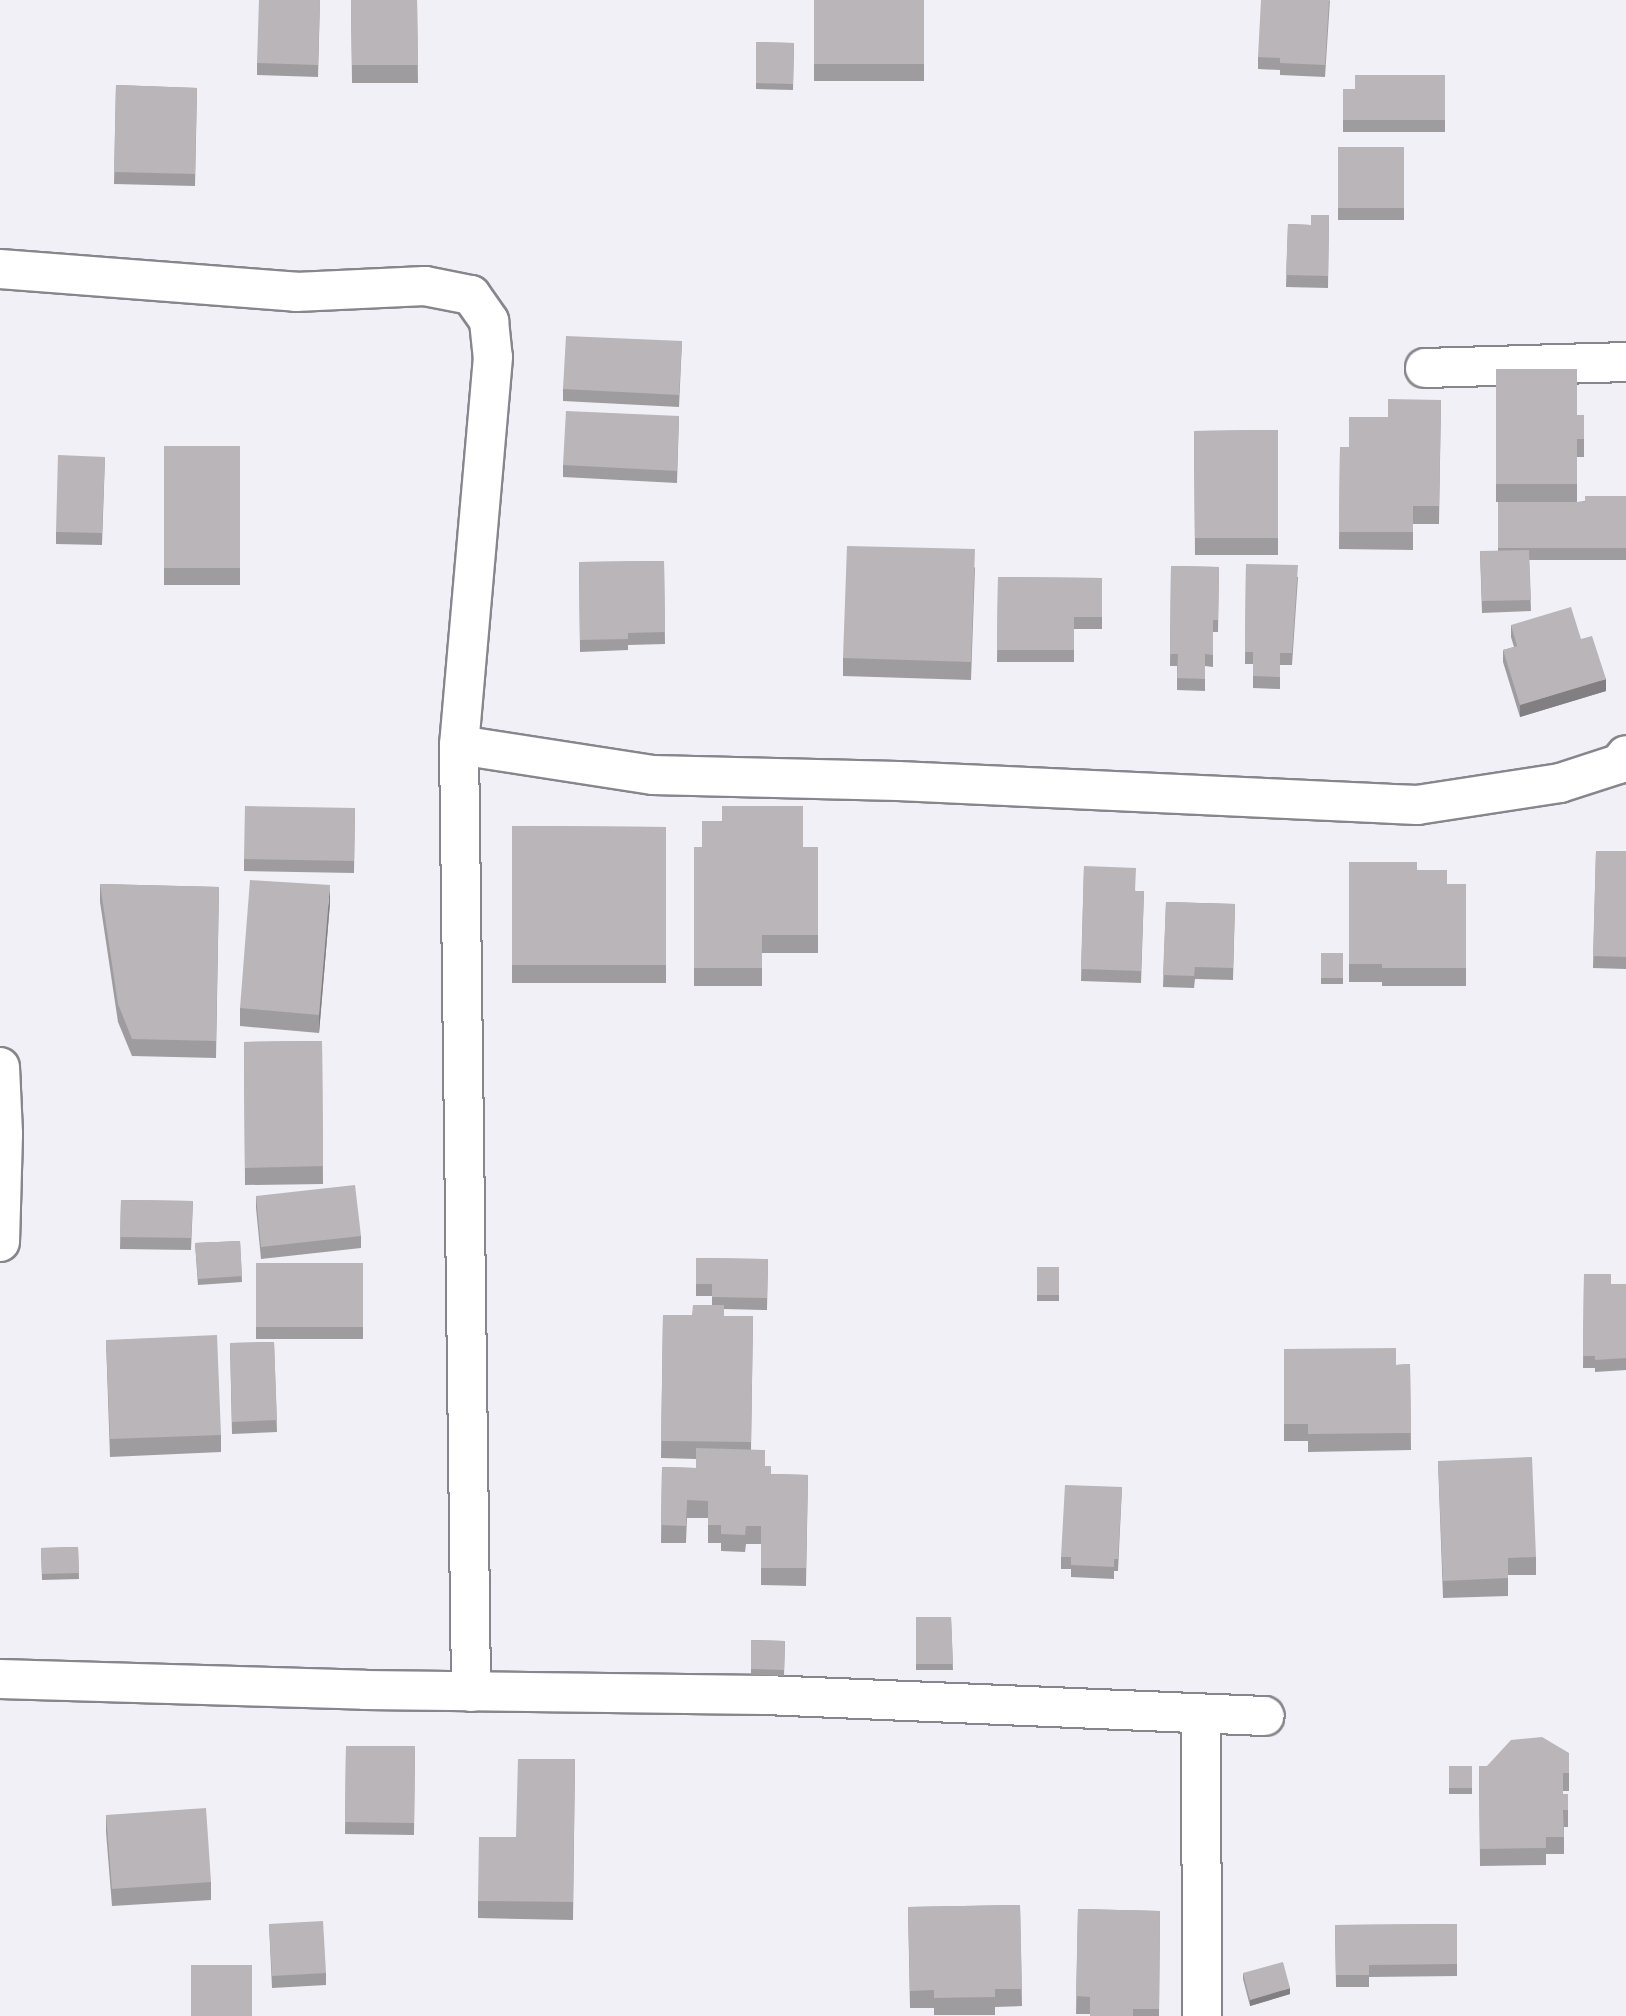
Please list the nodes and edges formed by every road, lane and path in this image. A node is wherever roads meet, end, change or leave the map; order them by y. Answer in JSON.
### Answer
{"nodes":[{"id":1,"x":0,"y":269,"type":"edge"},
{"id":2,"x":1626,"y":362,"type":"edge"},
{"id":3,"x":1425,"y":368,"type":"dead end"},
{"id":4,"x":459,"y":745,"type":"junction"},
{"id":5,"x":1626,"y":755,"type":"edge"},
{"id":6,"x":0,"y":1067,"type":"edge"},
{"id":7,"x":2,"y":1134,"type":"edge"},
{"id":8,"x":0,"y":1242,"type":"edge"},
{"id":9,"x":0,"y":1679,"type":"edge"},
{"id":10,"x":471,"y":1692,"type":"junction"},
{"id":11,"x":1201,"y":1716,"type":"junction"},
{"id":12,"x":1265,"y":1716,"type":"dead end"},
{"id":13,"x":1202,"y":2016,"type":"edge"}],
"edges":[{"from":1,"to":4,"type":"street"},
{"from":2,"to":3,"type":"street"},
{"from":4,"to":5,"type":"street"},
{"from":4,"to":10,"type":"street"},
{"from":6,"to":7,"type":"street"},
{"from":7,"to":8,"type":"street"},
{"from":9,"to":10,"type":"street"},
{"from":10,"to":11,"type":"street"},
{"from":11,"to":12,"type":"street"},
{"from":11,"to":13,"type":"street"}]}
